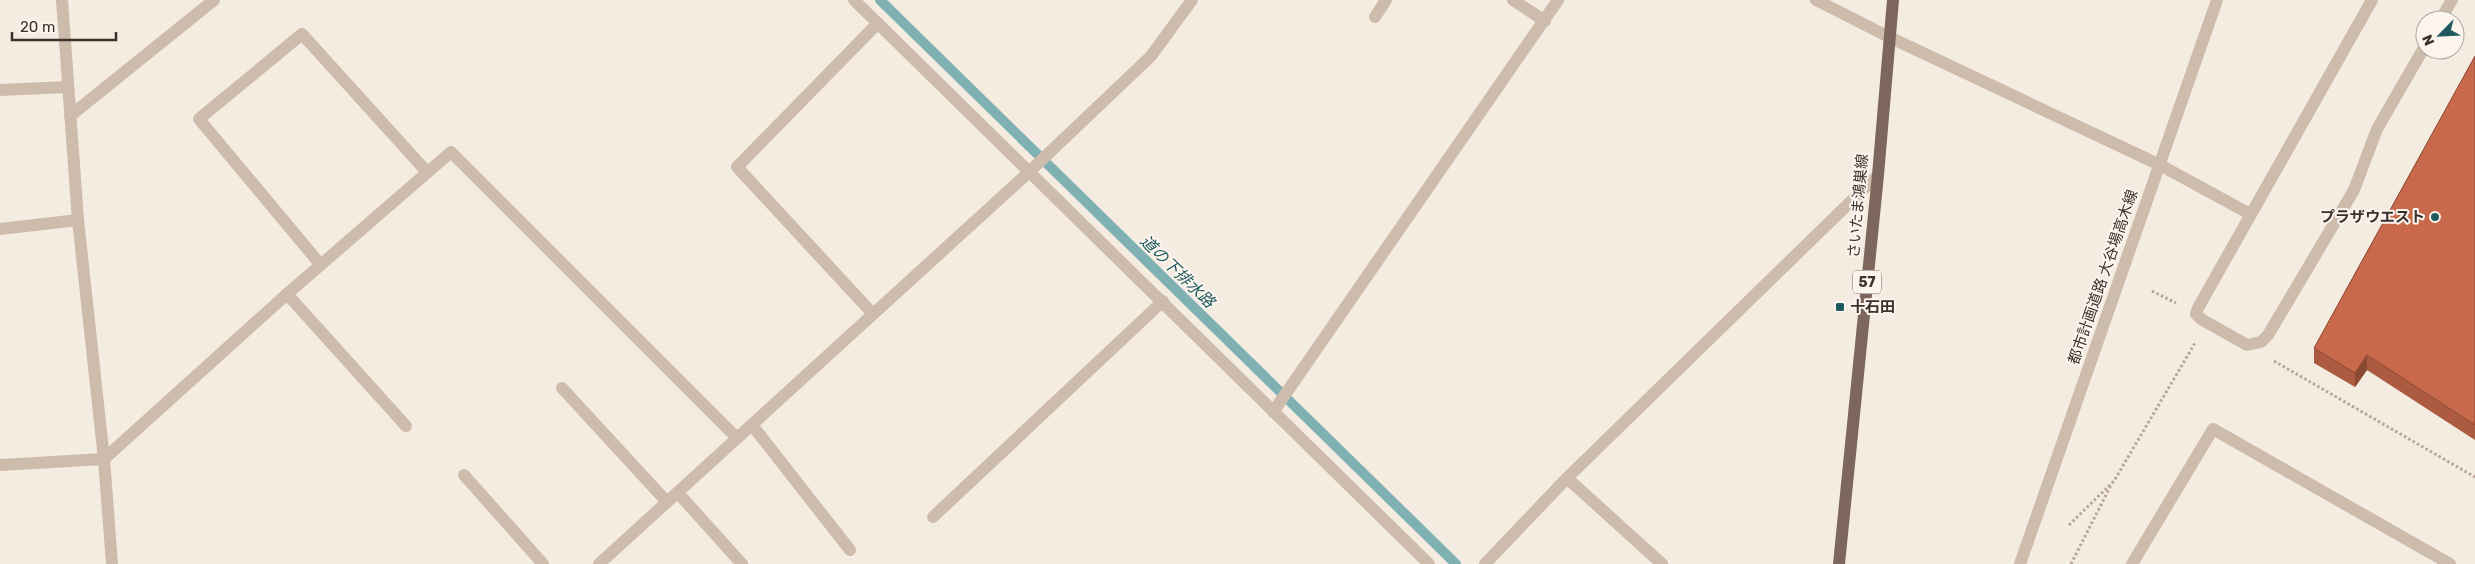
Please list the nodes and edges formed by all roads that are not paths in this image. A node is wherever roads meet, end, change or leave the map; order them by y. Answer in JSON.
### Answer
{"nodes":[{"id":1,"x":62,"y":0,"type":"edge"},
{"id":2,"x":214,"y":0,"type":"edge"},
{"id":3,"x":854,"y":0,"type":"edge"},
{"id":4,"x":1192,"y":0,"type":"edge"},
{"id":5,"x":1386,"y":0,"type":"edge"},
{"id":6,"x":1513,"y":0,"type":"edge"},
{"id":7,"x":1558,"y":0,"type":"edge"},
{"id":8,"x":1816,"y":0,"type":"edge"},
{"id":9,"x":1893,"y":0,"type":"edge"},
{"id":10,"x":2216,"y":0,"type":"edge"},
{"id":11,"x":2372,"y":0,"type":"edge"},
{"id":12,"x":1375,"y":17,"type":"dead end"},
{"id":13,"x":1545,"y":21,"type":"junction"},
{"id":14,"x":878,"y":23,"type":"junction"},
{"id":15,"x":1889,"y":37,"type":"junction"},
{"id":16,"x":2417,"y":60,"type":"edge"},
{"id":17,"x":68,"y":87,"type":"junction"},
{"id":18,"x":0,"y":90,"type":"edge"},
{"id":19,"x":70,"y":116,"type":"junction"},
{"id":20,"x":2160,"y":165,"type":"junction"},
{"id":21,"x":427,"y":172,"type":"junction"},
{"id":22,"x":1030,"y":172,"type":"junction"},
{"id":23,"x":1878,"y":175,"type":"junction"},
{"id":24,"x":2250,"y":214,"type":"junction"},
{"id":25,"x":78,"y":220,"type":"junction"},
{"id":26,"x":0,"y":229,"type":"edge"},
{"id":27,"x":320,"y":264,"type":"junction"},
{"id":28,"x":286,"y":294,"type":"junction"},
{"id":29,"x":1162,"y":301,"type":"junction"},
{"id":30,"x":873,"y":314,"type":"junction"},
{"id":31,"x":562,"y":388,"type":"dead end"},
{"id":32,"x":1273,"y":412,"type":"junction"},
{"id":33,"x":752,"y":425,"type":"junction"},
{"id":34,"x":406,"y":426,"type":"dead end"},
{"id":35,"x":737,"y":438,"type":"junction"},
{"id":36,"x":104,"y":458,"type":"junction"},
{"id":37,"x":0,"y":465,"type":"edge"},
{"id":38,"x":464,"y":475,"type":"dead end"},
{"id":39,"x":1567,"y":478,"type":"junction"},
{"id":40,"x":678,"y":493,"type":"junction"},
{"id":41,"x":667,"y":502,"type":"junction"},
{"id":42,"x":933,"y":517,"type":"dead end"},
{"id":43,"x":850,"y":550,"type":"dead end"},
{"id":44,"x":112,"y":564,"type":"edge"},
{"id":45,"x":543,"y":564,"type":"edge"},
{"id":46,"x":600,"y":564,"type":"edge"},
{"id":47,"x":742,"y":564,"type":"edge"},
{"id":48,"x":1429,"y":564,"type":"edge"},
{"id":49,"x":1485,"y":564,"type":"edge"},
{"id":50,"x":1662,"y":564,"type":"edge"},
{"id":51,"x":1838,"y":564,"type":"edge"},
{"id":52,"x":2020,"y":564,"type":"edge"},
{"id":53,"x":2132,"y":564,"type":"edge"},
{"id":54,"x":2450,"y":564,"type":"edge"}],
"edges":[{"from":1,"to":17,"type":"street"},
{"from":2,"to":19,"type":"street"},
{"from":3,"to":14,"type":"street"},
{"from":4,"to":22,"type":"street"},
{"from":5,"to":12,"type":"street"},
{"from":6,"to":13,"type":"street"},
{"from":7,"to":13,"type":"street"},
{"from":8,"to":15,"type":"street"},
{"from":9,"to":15,"type":"main road","name":"さいたま鴻巣線","number":"57"},
{"from":10,"to":20,"type":"street","name":"都市計画道路 大谷場高木線"},
{"from":11,"to":24,"type":"street"},
{"from":13,"to":32,"type":"street"},
{"from":14,"to":22,"type":"street"},
{"from":14,"to":30,"type":"street"},
{"from":15,"to":20,"type":"street"},
{"from":15,"to":23,"type":"main road","name":"さいたま鴻巣線","number":"57"},
{"from":16,"to":24,"type":"street"},
{"from":17,"to":18,"type":"street"},
{"from":17,"to":19,"type":"street"},
{"from":19,"to":25,"type":"street"},
{"from":20,"to":24,"type":"street"},
{"from":20,"to":52,"type":"street","name":"都市計画道路 大谷場高木線"},
{"from":21,"to":27,"type":"street"},
{"from":21,"to":27,"type":"street"},
{"from":21,"to":35,"type":"street"},
{"from":22,"to":29,"type":"street"},
{"from":22,"to":30,"type":"street"},
{"from":23,"to":39,"type":"street"},
{"from":23,"to":51,"type":"main road","name":"さいたま鴻巣線","number":"57"},
{"from":25,"to":26,"type":"street"},
{"from":25,"to":36,"type":"street"},
{"from":27,"to":28,"type":"street"},
{"from":28,"to":34,"type":"street"},
{"from":28,"to":36,"type":"street"},
{"from":29,"to":32,"type":"street"},
{"from":29,"to":42,"type":"street"},
{"from":30,"to":33,"type":"street"},
{"from":31,"to":41,"type":"street"},
{"from":32,"to":48,"type":"street"},
{"from":33,"to":35,"type":"street"},
{"from":33,"to":43,"type":"street"},
{"from":35,"to":40,"type":"street"},
{"from":36,"to":37,"type":"street"},
{"from":36,"to":44,"type":"street"},
{"from":38,"to":45,"type":"street"},
{"from":39,"to":49,"type":"street"},
{"from":39,"to":50,"type":"street"},
{"from":40,"to":41,"type":"street"},
{"from":40,"to":47,"type":"street"},
{"from":41,"to":46,"type":"street"},
{"from":53,"to":54,"type":"street"}]}
